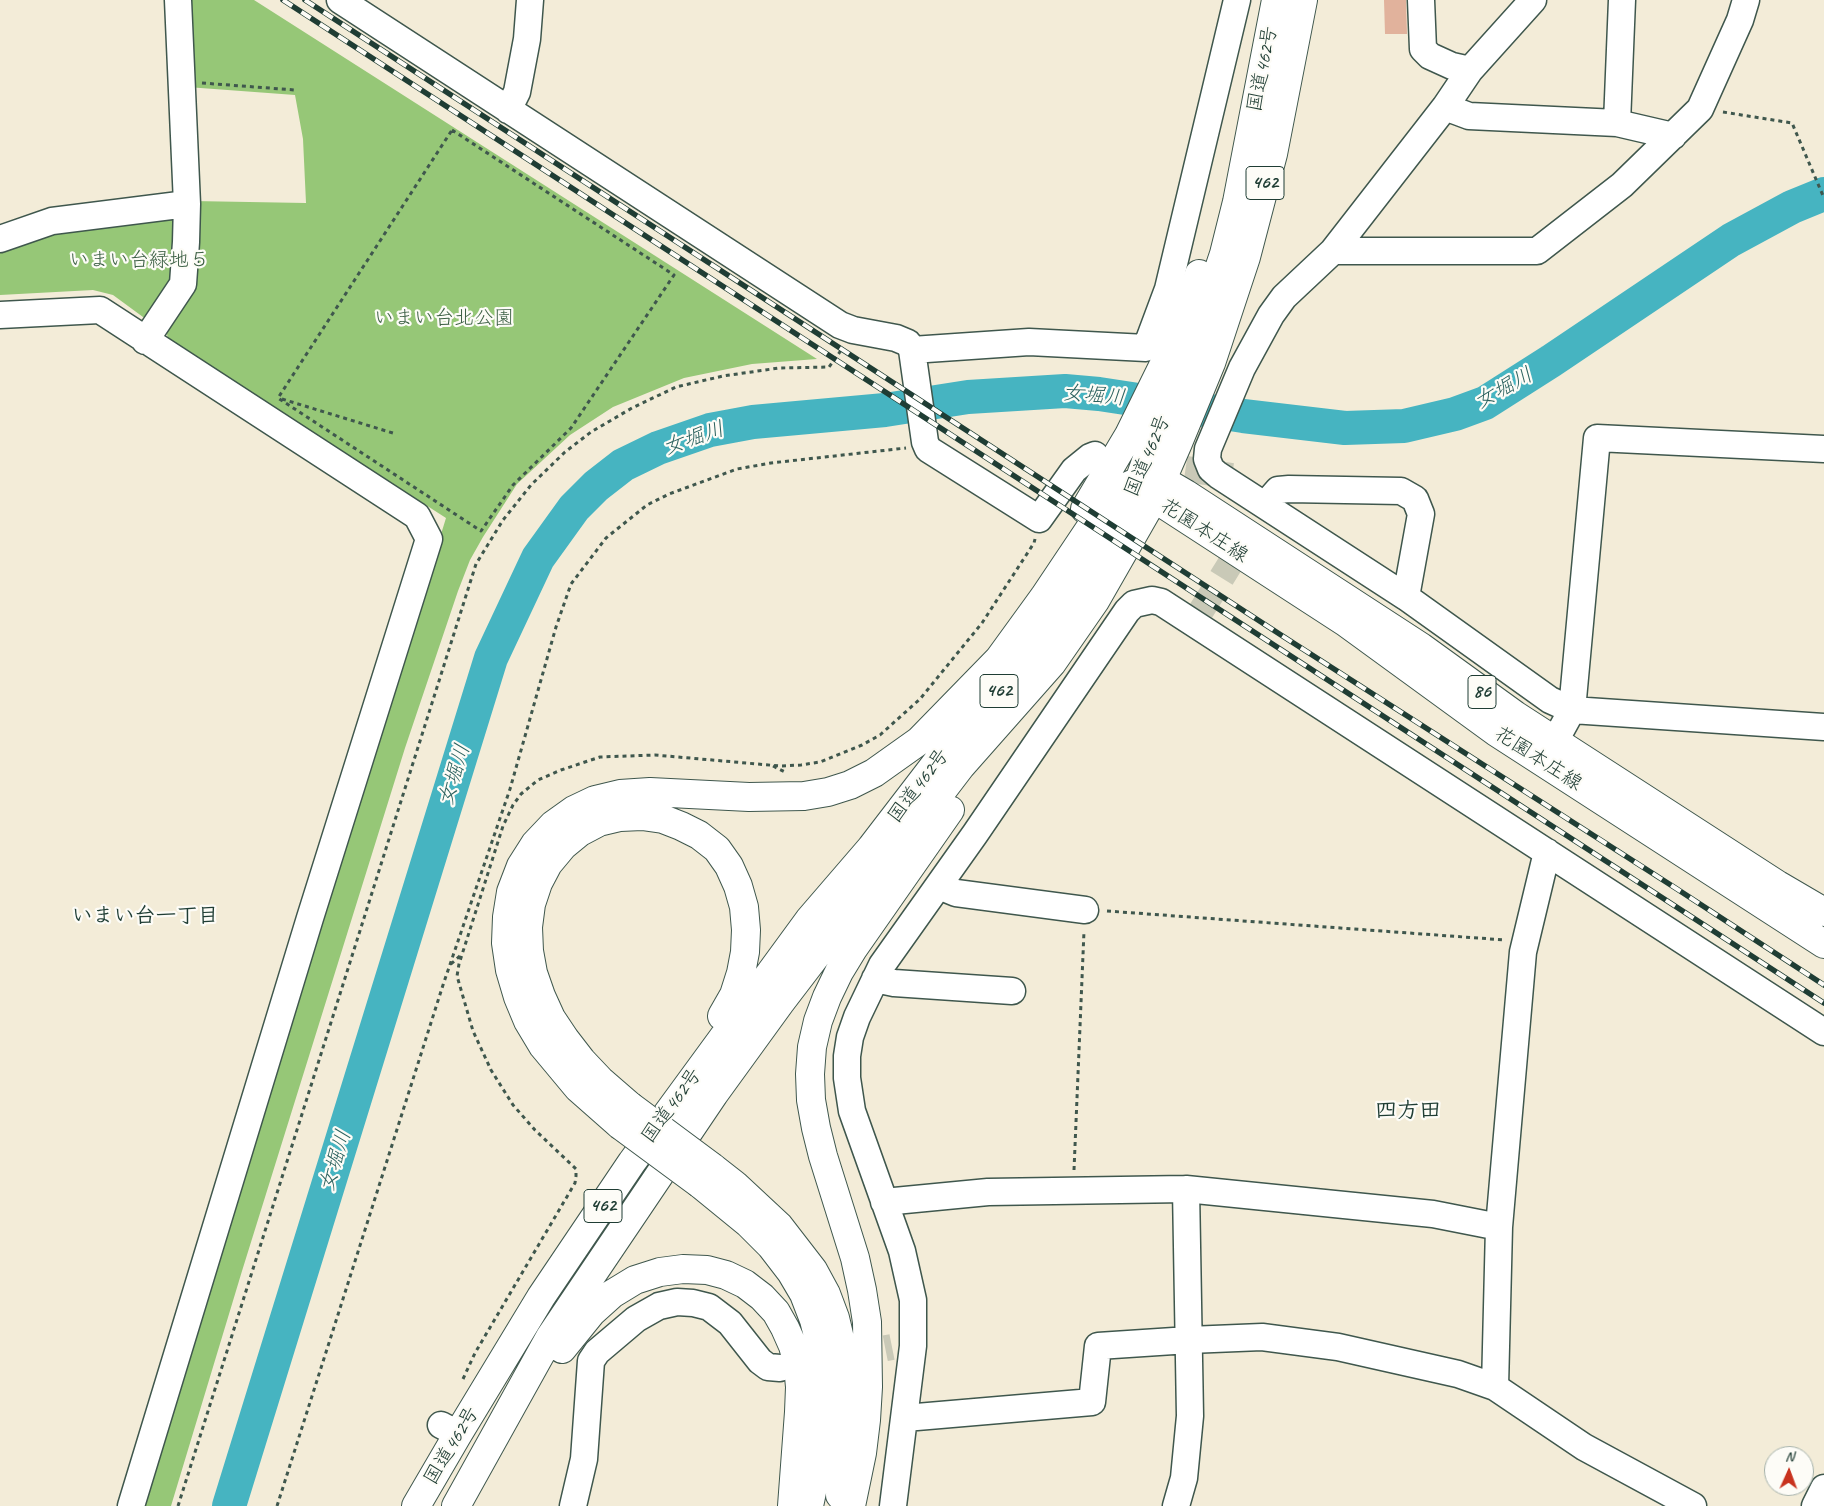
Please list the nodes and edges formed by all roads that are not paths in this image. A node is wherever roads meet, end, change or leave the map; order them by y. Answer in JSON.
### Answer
{"nodes":[{"id":1,"x":178,"y":0,"type":"edge"},
{"id":2,"x":340,"y":0,"type":"edge"},
{"id":3,"x":530,"y":0,"type":"edge"},
{"id":4,"x":1237,"y":0,"type":"edge"},
{"id":5,"x":1276,"y":0,"type":"edge"},
{"id":6,"x":1303,"y":0,"type":"edge"},
{"id":7,"x":1421,"y":0,"type":"edge"},
{"id":8,"x":1533,"y":0,"type":"edge"},
{"id":9,"x":1622,"y":0,"type":"edge"},
{"id":10,"x":1746,"y":0,"type":"edge"},
{"id":11,"x":1470,"y":70,"type":"junction"},
{"id":12,"x":1445,"y":107,"type":"junction"},
{"id":13,"x":508,"y":110,"type":"junction"},
{"id":14,"x":1618,"y":123,"type":"junction"},
{"id":15,"x":1673,"y":136,"type":"junction"},
{"id":16,"x":187,"y":204,"type":"junction"},
{"id":17,"x":0,"y":239,"type":"edge"},
{"id":18,"x":1333,"y":250,"type":"junction"},
{"id":19,"x":0,"y":315,"type":"edge"},
{"id":20,"x":145,"y":341,"type":"junction"},
{"id":21,"x":913,"y":353,"type":"junction"},
{"id":22,"x":1189,"y":359,"type":"junction"},
{"id":23,"x":1154,"y":439,"type":"junction"},
{"id":24,"x":1824,"y":449,"type":"edge"},
{"id":25,"x":1095,"y":456,"type":"dead end"},
{"id":26,"x":1245,"y":478,"type":"tunnel mouth"},
{"id":27,"x":1152,"y":487,"type":"junction"},
{"id":28,"x":1406,"y":597,"type":"junction"},
{"id":29,"x":1052,"y":663,"type":"junction"},
{"id":30,"x":1572,"y":710,"type":"junction"},
{"id":31,"x":942,"y":719,"type":"junction"},
{"id":32,"x":1824,"y":726,"type":"edge"},
{"id":33,"x":1555,"y":741,"type":"junction"},
{"id":34,"x":1547,"y":852,"type":"junction"},
{"id":35,"x":939,"y":886,"type":"junction"},
{"id":36,"x":1085,"y":910,"type":"road end"},
{"id":37,"x":1824,"y":912,"type":"edge"},
{"id":38,"x":1824,"y":944,"type":"edge"},
{"id":39,"x":875,"y":979,"type":"junction"},
{"id":40,"x":1012,"y":991,"type":"dead end"},
{"id":41,"x":1824,"y":1032,"type":"edge"},
{"id":42,"x":625,"y":1116,"type":"junction"},
{"id":43,"x":706,"y":1175,"type":"junction"},
{"id":44,"x":1186,"y":1189,"type":"junction"},
{"id":45,"x":884,"y":1202,"type":"junction"},
{"id":46,"x":1499,"y":1227,"type":"junction"},
{"id":47,"x":542,"y":1297,"type":"junction"},
{"id":48,"x":1189,"y":1340,"type":"junction"},
{"id":49,"x":780,"y":1368,"type":"dead end"},
{"id":50,"x":1495,"y":1388,"type":"junction"},
{"id":51,"x":905,"y":1418,"type":"junction"},
{"id":52,"x":1824,"y":1488,"type":"edge"},
{"id":53,"x":131,"y":1506,"type":"edge"},
{"id":54,"x":416,"y":1506,"type":"edge"},
{"id":55,"x":457,"y":1506,"type":"edge"},
{"id":56,"x":573,"y":1506,"type":"edge"},
{"id":57,"x":792,"y":1506,"type":"edge"},
{"id":58,"x":809,"y":1506,"type":"edge"},
{"id":59,"x":840,"y":1506,"type":"edge"},
{"id":60,"x":851,"y":1506,"type":"edge"},
{"id":61,"x":894,"y":1506,"type":"edge"},
{"id":62,"x":1176,"y":1506,"type":"edge"},
{"id":63,"x":1693,"y":1506,"type":"edge"},
{"id":64,"x":1816,"y":1506,"type":"edge"}],
"edges":[{"from":1,"to":16,"type":"street"},
{"from":2,"to":13,"type":"street"},
{"from":3,"to":13,"type":"street"},
{"from":4,"to":21,"type":"street"},
{"from":5,"to":22,"type":"main road","name":"国道462号"},
{"from":6,"to":22,"type":"main road","name":"国道462号","number":"462"},
{"from":7,"to":11,"type":"street"},
{"from":8,"to":11,"type":"street"},
{"from":9,"to":14,"type":"street"},
{"from":10,"to":15,"type":"street"},
{"from":11,"to":12,"type":"street"},
{"from":12,"to":14,"type":"street"},
{"from":12,"to":18,"type":"street"},
{"from":13,"to":21,"type":"street"},
{"from":14,"to":15,"type":"street"},
{"from":15,"to":18,"type":"street"},
{"from":16,"to":17,"type":"street"},
{"from":16,"to":20,"type":"street"},
{"from":18,"to":28,"type":"street"},
{"from":19,"to":20,"type":"street"},
{"from":20,"to":53,"type":"street"},
{"from":21,"to":25,"type":"street"},
{"from":22,"to":23,"type":"main road"},
{"from":22,"to":23,"type":"main road","name":"国道462号","number":"462"},
{"from":23,"to":27,"type":"main road","name":"国道462号","number":"462"},
{"from":23,"to":31,"type":"main road"},
{"from":24,"to":30,"type":"street"},
{"from":26,"to":28,"type":"street"},
{"from":27,"to":29,"type":"main road","name":"国道462号","number":"462"},
{"from":27,"to":31,"type":"main road"},
{"from":27,"to":33,"type":"main road","name":"花園本庄線","number":"86"},
{"from":27,"to":38,"type":"main road","name":"花園本庄線","number":"86"},
{"from":27,"to":47,"type":"main road","name":"国道462号","number":"462"},
{"from":28,"to":30,"type":"street"},
{"from":29,"to":55,"type":"main road","name":"国道462号","number":"462"},
{"from":29,"to":60,"type":"main road"},
{"from":30,"to":32,"type":"street"},
{"from":30,"to":33,"type":"street"},
{"from":31,"to":42,"type":"main road"},
{"from":33,"to":37,"type":"main road","name":"花園本庄線","number":"86"},
{"from":34,"to":35,"type":"street"},
{"from":34,"to":41,"type":"street"},
{"from":34,"to":46,"type":"street"},
{"from":35,"to":36,"type":"street"},
{"from":35,"to":39,"type":"street"},
{"from":39,"to":40,"type":"street"},
{"from":39,"to":45,"type":"street"},
{"from":42,"to":43,"type":"main road","bridge":true},
{"from":42,"to":47,"type":"main road"},
{"from":43,"to":58,"type":"main road"},
{"from":43,"to":59,"type":"main road"},
{"from":44,"to":45,"type":"street"},
{"from":44,"to":46,"type":"street"},
{"from":44,"to":48,"type":"street"},
{"from":45,"to":51,"type":"street"},
{"from":46,"to":50,"type":"street"},
{"from":47,"to":54,"type":"main road","name":"国道462号","number":"462"},
{"from":48,"to":50,"type":"street"},
{"from":48,"to":51,"type":"street"},
{"from":48,"to":62,"type":"street"},
{"from":49,"to":56,"type":"street"},
{"from":50,"to":63,"type":"street"},
{"from":51,"to":61,"type":"street"},
{"from":52,"to":64,"type":"street"},
{"from":55,"to":57,"type":"main road"}]}
